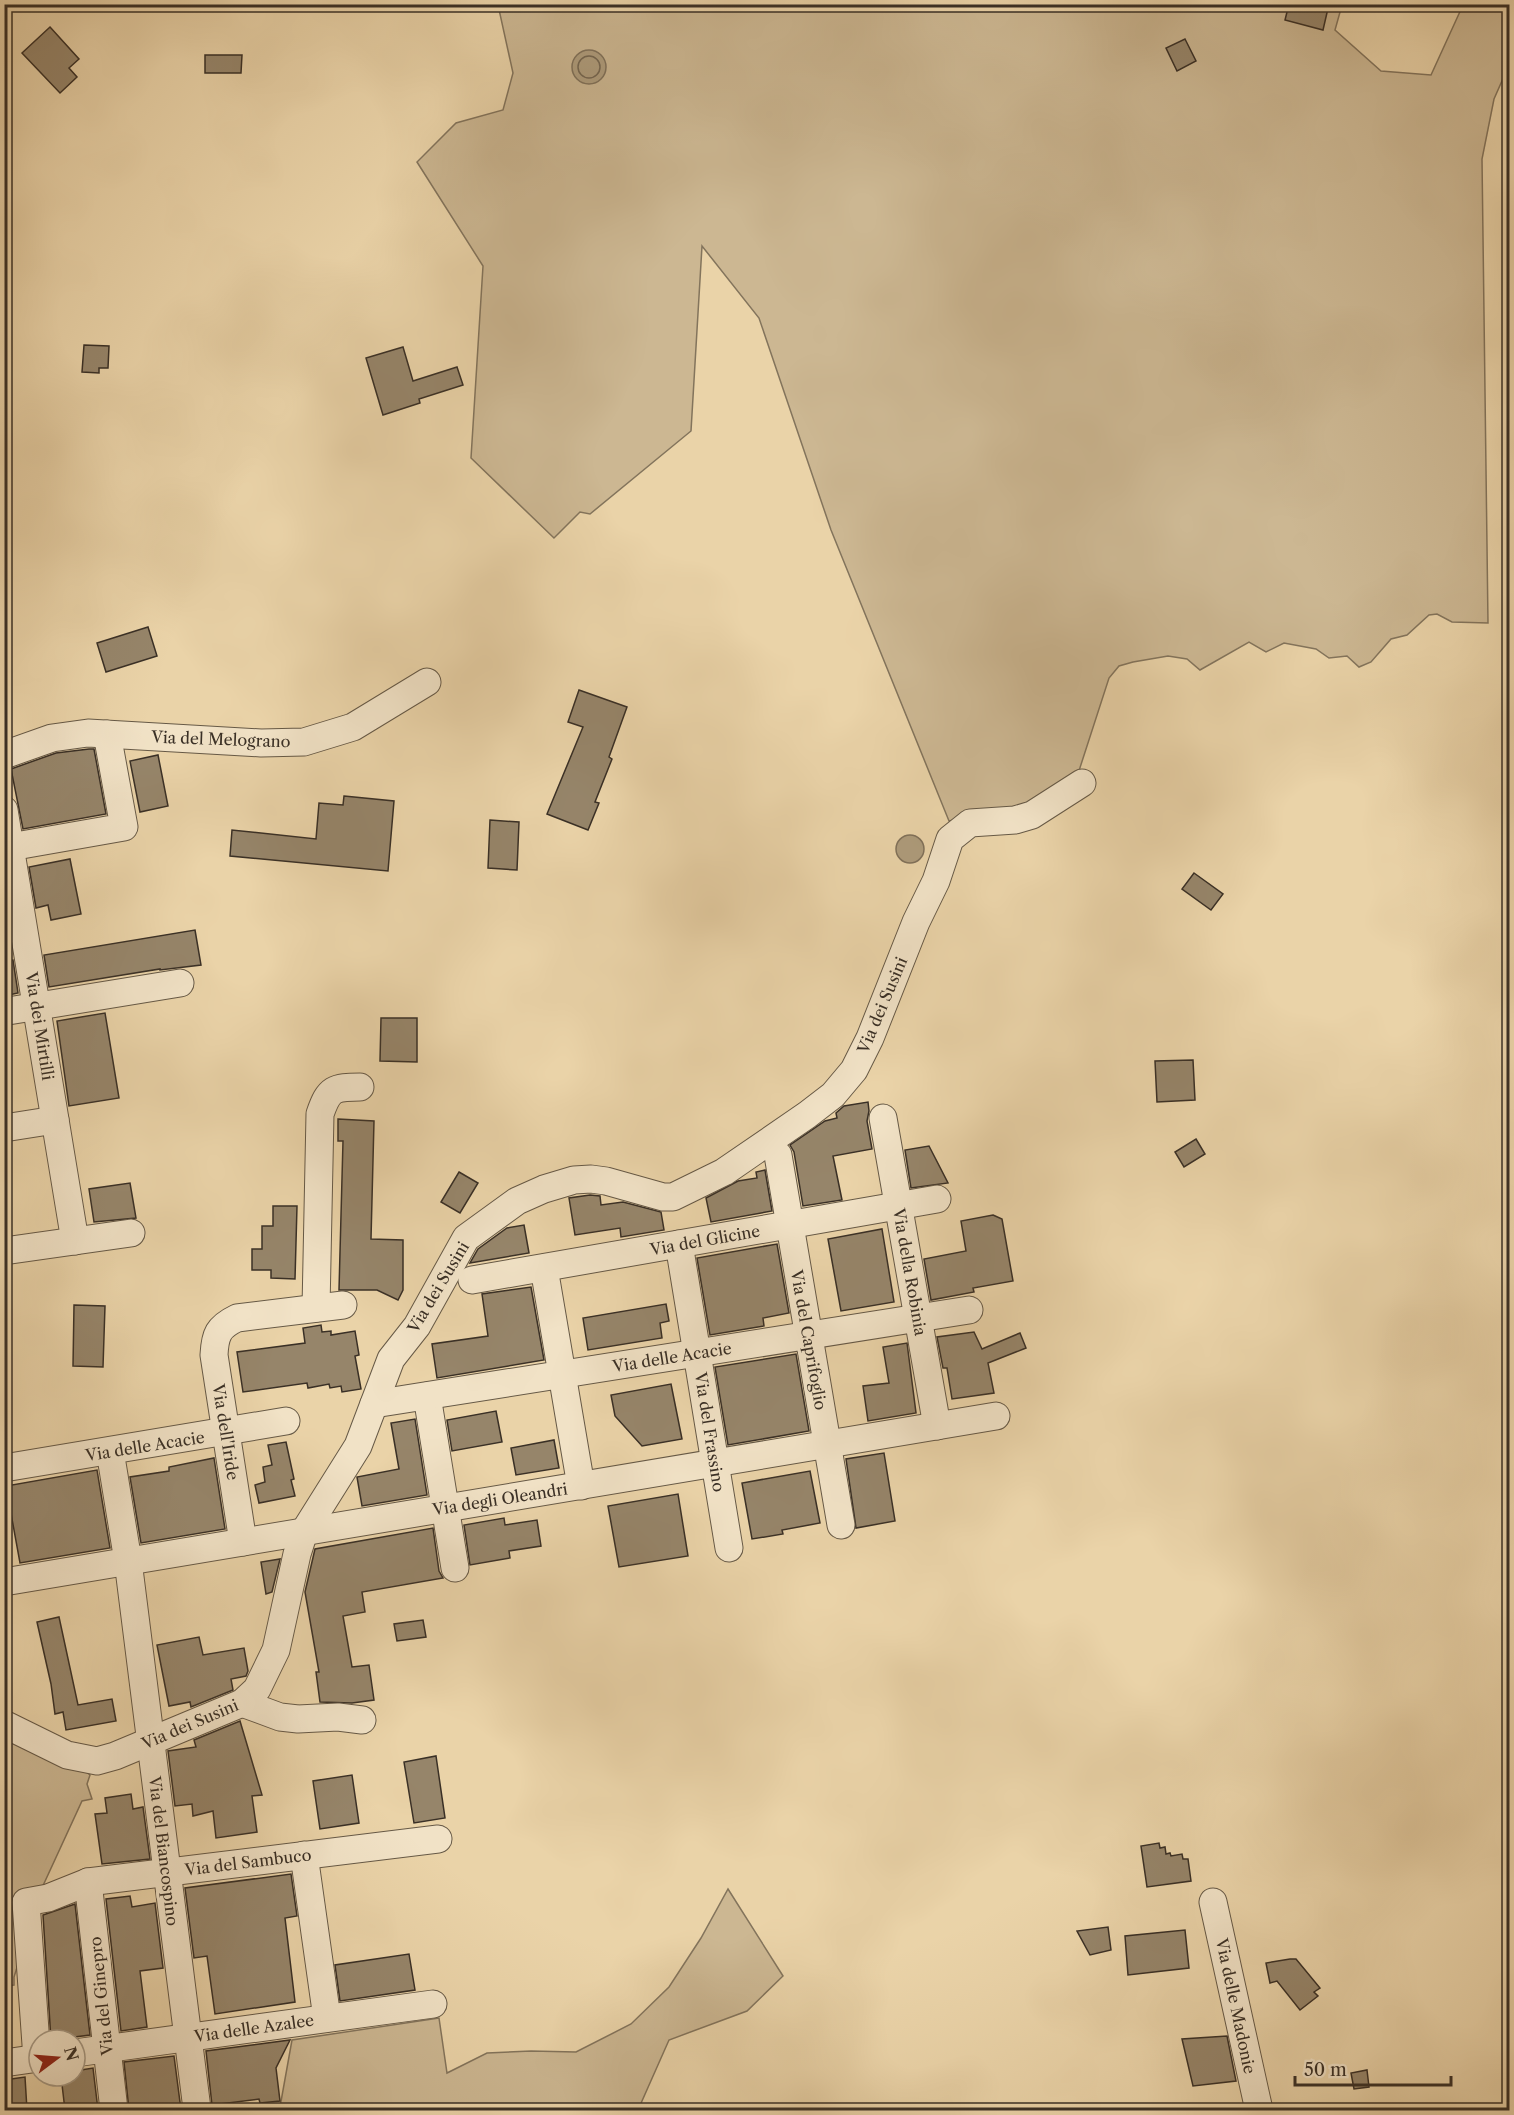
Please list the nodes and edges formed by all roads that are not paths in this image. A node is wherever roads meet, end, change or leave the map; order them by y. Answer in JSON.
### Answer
{"nodes":[{"id":1,"x":427,"y":682,"type":"dead end"},
{"id":2,"x":107,"y":734,"type":"junction"},
{"id":3,"x":4,"y":755,"type":"edge"},
{"id":4,"x":1082,"y":783,"type":"dead end"},
{"id":5,"x":4,"y":810,"type":"edge"},
{"id":6,"x":10,"y":847,"type":"junction"},
{"id":7,"x":180,"y":982,"type":"dead end"},
{"id":8,"x":36,"y":1006,"type":"junction"},
{"id":9,"x":8,"y":1011,"type":"dead end"},
{"id":10,"x":360,"y":1087,"type":"dead end"},
{"id":11,"x":883,"y":1118,"type":"dead end"},
{"id":12,"x":55,"y":1120,"type":"junction"},
{"id":13,"x":4,"y":1128,"type":"edge"},
{"id":14,"x":778,"y":1155,"type":"dead end"},
{"id":15,"x":937,"y":1199,"type":"dead end"},
{"id":16,"x":898,"y":1206,"type":"junction"},
{"id":17,"x":790,"y":1225,"type":"junction"},
{"id":18,"x":131,"y":1233,"type":"dead end"},
{"id":19,"x":75,"y":1241,"type":"junction"},
{"id":20,"x":679,"y":1244,"type":"junction"},
{"id":21,"x":4,"y":1251,"type":"edge"},
{"id":22,"x":544,"y":1268,"type":"junction"},
{"id":23,"x":472,"y":1280,"type":"dead end"},
{"id":24,"x":343,"y":1305,"type":"dead end"},
{"id":25,"x":316,"y":1308,"type":"junction"},
{"id":26,"x":969,"y":1310,"type":"dead end"},
{"id":27,"x":918,"y":1318,"type":"junction"},
{"id":28,"x":809,"y":1335,"type":"junction"},
{"id":29,"x":697,"y":1353,"type":"junction"},
{"id":30,"x":562,"y":1374,"type":"junction"},
{"id":31,"x":427,"y":1396,"type":"junction"},
{"id":32,"x":374,"y":1404,"type":"junction"},
{"id":33,"x":996,"y":1416,"type":"dead end"},
{"id":34,"x":286,"y":1421,"type":"dead end"},
{"id":35,"x":937,"y":1426,"type":"junction"},
{"id":36,"x":226,"y":1432,"type":"junction"},
{"id":37,"x":827,"y":1444,"type":"junction"},
{"id":38,"x":110,"y":1451,"type":"junction"},
{"id":39,"x":715,"y":1463,"type":"junction"},
{"id":40,"x":4,"y":1468,"type":"edge"},
{"id":41,"x":581,"y":1486,"type":"junction"},
{"id":42,"x":446,"y":1508,"type":"junction"},
{"id":43,"x":841,"y":1525,"type":"dead end"},
{"id":44,"x":304,"y":1532,"type":"junction"},
{"id":45,"x":243,"y":1542,"type":"junction"},
{"id":46,"x":729,"y":1548,"type":"dead end"},
{"id":47,"x":128,"y":1561,"type":"junction"},
{"id":48,"x":456,"y":1568,"type":"dead end"},
{"id":49,"x":4,"y":1577,"type":"edge"},
{"id":50,"x":5,"y":1582,"type":"edge"},
{"id":51,"x":242,"y":1703,"type":"junction"},
{"id":52,"x":362,"y":1720,"type":"dead end"},
{"id":53,"x":4,"y":1724,"type":"edge"},
{"id":54,"x":151,"y":1741,"type":"junction"},
{"id":55,"x":438,"y":1839,"type":"dead end"},
{"id":56,"x":304,"y":1855,"type":"junction"},
{"id":57,"x":167,"y":1872,"type":"junction"},
{"id":58,"x":88,"y":1882,"type":"junction"},
{"id":59,"x":1213,"y":1902,"type":"dead end"},
{"id":60,"x":433,"y":2004,"type":"dead end"},
{"id":61,"x":327,"y":2018,"type":"junction"},
{"id":62,"x":36,"y":2028,"type":"edge"},
{"id":63,"x":188,"y":2038,"type":"junction"},
{"id":64,"x":107,"y":2049,"type":"junction"},
{"id":65,"x":87,"y":2052,"type":"edge"},
{"id":66,"x":27,"y":2060,"type":"edge"},
{"id":67,"x":4,"y":2063,"type":"edge"},
{"id":68,"x":197,"y":2109,"type":"dead end"},
{"id":69,"x":114,"y":2110,"type":"edge"},
{"id":70,"x":1259,"y":2110,"type":"edge"}],
"edges":[{"from":1,"to":2,"type":"street","name":"Via del Melograno"},
{"from":2,"to":3,"type":"street","name":"Via del Melograno"},
{"from":2,"to":6,"type":"street"},
{"from":4,"to":32,"type":"street","name":"Via dei Susini"},
{"from":5,"to":6,"type":"street","name":"Via dei Mirtilli"},
{"from":6,"to":8,"type":"street","name":"Via dei Mirtilli"},
{"from":7,"to":8,"type":"street"},
{"from":8,"to":9,"type":"street"},
{"from":8,"to":12,"type":"street","name":"Via dei Mirtilli"},
{"from":10,"to":25,"type":"street"},
{"from":11,"to":16,"type":"street","name":"Via della Robinia"},
{"from":12,"to":13,"type":"street"},
{"from":12,"to":19,"type":"street","name":"Via dei Mirtilli"},
{"from":14,"to":17,"type":"street","name":"Via del Caprifoglio"},
{"from":15,"to":16,"type":"street","name":"Via del Glicine"},
{"from":16,"to":17,"type":"street","name":"Via del Glicine"},
{"from":16,"to":27,"type":"street","name":"Via della Robinia"},
{"from":17,"to":20,"type":"street","name":"Via del Glicine"},
{"from":17,"to":28,"type":"street","name":"Via del Caprifoglio"},
{"from":18,"to":19,"type":"street"},
{"from":19,"to":21,"type":"street"},
{"from":20,"to":22,"type":"street","name":"Via del Glicine"},
{"from":20,"to":29,"type":"street","name":"Via del Frassino"},
{"from":22,"to":23,"type":"street","name":"Via del Glicine"},
{"from":22,"to":30,"type":"street"},
{"from":24,"to":25,"type":"street"},
{"from":25,"to":36,"type":"street","name":"Via dell'Iride"},
{"from":26,"to":27,"type":"street","name":"Via delle Acacie"},
{"from":27,"to":28,"type":"street","name":"Via delle Acacie"},
{"from":27,"to":35,"type":"street","name":"Via della Robinia"},
{"from":28,"to":29,"type":"street","name":"Via delle Acacie"},
{"from":28,"to":37,"type":"street","name":"Via del Caprifoglio"},
{"from":29,"to":30,"type":"street","name":"Via delle Acacie"},
{"from":29,"to":39,"type":"street","name":"Via del Frassino"},
{"from":30,"to":31,"type":"street","name":"Via delle Acacie"},
{"from":30,"to":41,"type":"street"},
{"from":31,"to":32,"type":"street","name":"Via delle Acacie"},
{"from":31,"to":42,"type":"street"},
{"from":32,"to":44,"type":"street","name":"Via dei Susini"},
{"from":33,"to":35,"type":"street","name":"Via degli Oleandri"},
{"from":34,"to":36,"type":"street","name":"Via delle Acacie"},
{"from":35,"to":37,"type":"street","name":"Via degli Oleandri"},
{"from":36,"to":38,"type":"street","name":"Via delle Acacie"},
{"from":36,"to":45,"type":"street","name":"Via dell'Iride"},
{"from":37,"to":39,"type":"street","name":"Via degli Oleandri"},
{"from":37,"to":43,"type":"street","name":"Via del Caprifoglio"},
{"from":38,"to":40,"type":"street","name":"Via delle Acacie"},
{"from":38,"to":47,"type":"street","name":"Via del Biancospino"},
{"from":39,"to":41,"type":"street","name":"Via degli Oleandri"},
{"from":39,"to":46,"type":"street","name":"Via del Frassino"},
{"from":41,"to":42,"type":"street","name":"Via degli Oleandri"},
{"from":42,"to":44,"type":"street","name":"Via degli Oleandri"},
{"from":42,"to":48,"type":"street"},
{"from":44,"to":45,"type":"street","name":"Via degli Oleandri"},
{"from":44,"to":51,"type":"street","name":"Via dei Susini"},
{"from":45,"to":47,"type":"street","name":"Via degli Oleandri"},
{"from":47,"to":50,"type":"street","name":"Via degli Oleandri"},
{"from":47,"to":54,"type":"street","name":"Via del Biancospino"},
{"from":49,"to":50,"type":"street"},
{"from":51,"to":52,"type":"street"},
{"from":51,"to":54,"type":"street","name":"Via dei Susini"},
{"from":53,"to":54,"type":"street","name":"Via dei Susini"},
{"from":54,"to":57,"type":"street","name":"Via del Biancospino"},
{"from":55,"to":56,"type":"street","name":"Via del Sambuco"},
{"from":56,"to":57,"type":"street","name":"Via del Sambuco"},
{"from":56,"to":61,"type":"street"},
{"from":57,"to":58,"type":"street","name":"Via del Sambuco"},
{"from":57,"to":63,"type":"street","name":"Via del Biancospino"},
{"from":58,"to":62,"type":"street","name":"Via del Sambuco"},
{"from":58,"to":64,"type":"street","name":"Via del Ginepro"},
{"from":59,"to":70,"type":"street","name":"Via delle Madonie"},
{"from":60,"to":61,"type":"street","name":"Via delle Azalee"},
{"from":61,"to":63,"type":"street","name":"Via delle Azalee"},
{"from":63,"to":64,"type":"street","name":"Via delle Azalee"},
{"from":63,"to":68,"type":"street","name":"Via del Biancospino"},
{"from":64,"to":65,"type":"street","name":"Via delle Azalee"},
{"from":64,"to":69,"type":"street","name":"Via del Ginepro"},
{"from":66,"to":67,"type":"street"}]}
